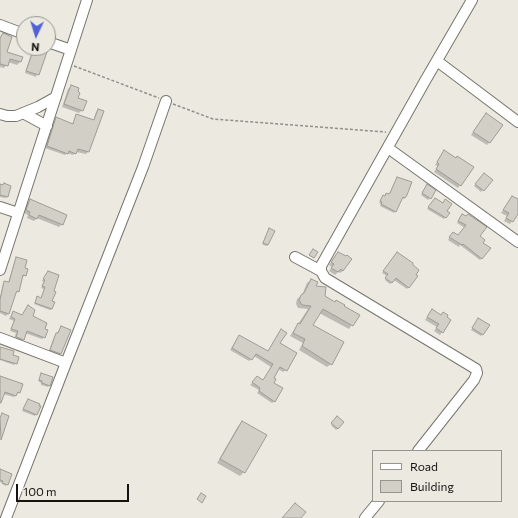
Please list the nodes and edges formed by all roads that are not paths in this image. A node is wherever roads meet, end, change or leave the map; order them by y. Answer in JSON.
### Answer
{"nodes":[{"id":1,"x":87,"y":0,"type":"edge"},
{"id":2,"x":472,"y":0,"type":"edge"},
{"id":3,"x":0,"y":25,"type":"edge"},
{"id":4,"x":16,"y":31,"type":"edge"},
{"id":5,"x":56,"y":45,"type":"edge"},
{"id":6,"x":71,"y":50,"type":"junction"},
{"id":7,"x":437,"y":61,"type":"junction"},
{"id":8,"x":56,"y":97,"type":"junction"},
{"id":9,"x":166,"y":101,"type":"road end"},
{"id":10,"x":24,"y":113,"type":"junction"},
{"id":11,"x":0,"y":114,"type":"edge"},
{"id":12,"x":518,"y":122,"type":"edge"},
{"id":13,"x":47,"y":126,"type":"junction"},
{"id":14,"x":388,"y":148,"type":"junction"},
{"id":15,"x":0,"y":207,"type":"edge"},
{"id":16,"x":18,"y":213,"type":"junction"},
{"id":17,"x":518,"y":242,"type":"edge"},
{"id":18,"x":295,"y":257,"type":"dead end"},
{"id":19,"x":0,"y":270,"type":"edge"},
{"id":20,"x":321,"y":271,"type":"junction"},
{"id":21,"x":0,"y":338,"type":"edge"},
{"id":22,"x":66,"y":363,"type":"junction"},
{"id":23,"x":419,"y":450,"type":"edge"},
{"id":24,"x":378,"y":502,"type":"edge"},
{"id":25,"x":6,"y":518,"type":"edge"},
{"id":26,"x":365,"y":518,"type":"edge"}],
"edges":[{"from":1,"to":6,"type":"street"},
{"from":2,"to":7,"type":"street"},
{"from":3,"to":4,"type":"street"},
{"from":5,"to":6,"type":"street"},
{"from":6,"to":8,"type":"street"},
{"from":7,"to":12,"type":"street"},
{"from":7,"to":14,"type":"street"},
{"from":8,"to":10,"type":"street"},
{"from":8,"to":13,"type":"street"},
{"from":9,"to":22,"type":"street"},
{"from":10,"to":11,"type":"street"},
{"from":10,"to":13,"type":"street"},
{"from":13,"to":16,"type":"street"},
{"from":14,"to":17,"type":"street"},
{"from":14,"to":20,"type":"street"},
{"from":15,"to":16,"type":"street"},
{"from":16,"to":19,"type":"street"},
{"from":18,"to":20,"type":"street"},
{"from":20,"to":23,"type":"street"},
{"from":21,"to":22,"type":"street"},
{"from":22,"to":25,"type":"street"},
{"from":24,"to":26,"type":"street"}]}
